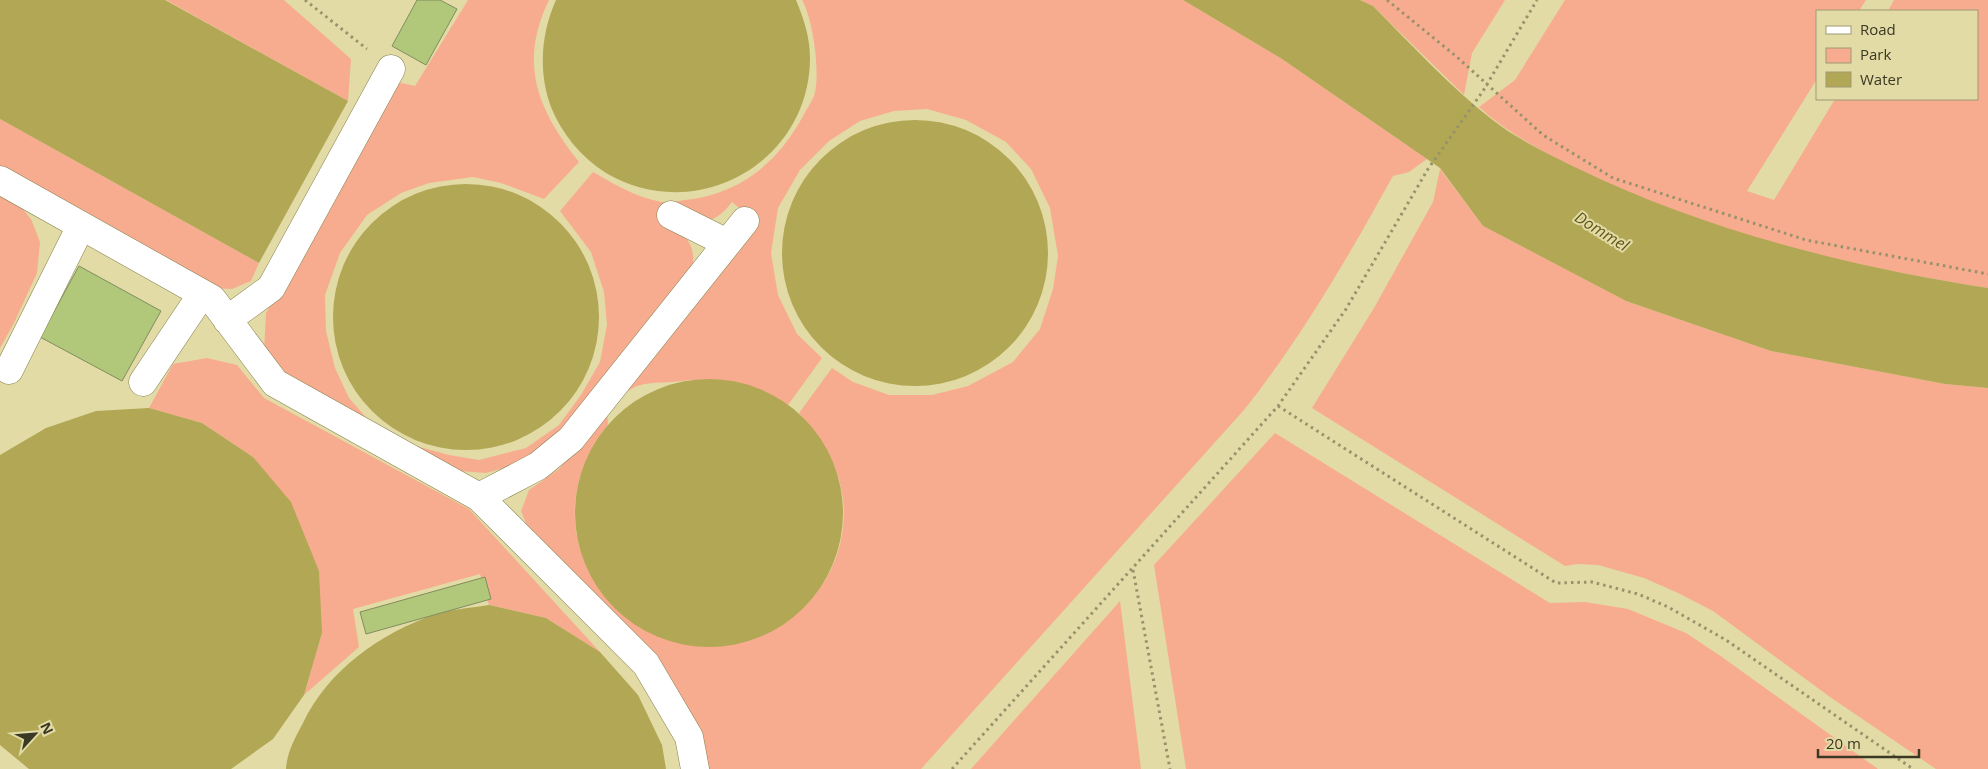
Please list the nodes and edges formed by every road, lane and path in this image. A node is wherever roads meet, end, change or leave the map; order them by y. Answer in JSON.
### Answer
{"nodes":[{"id":1,"x":305,"y":0,"type":"edge"},
{"id":2,"x":1387,"y":0,"type":"edge"},
{"id":3,"x":1537,"y":0,"type":"edge"},
{"id":4,"x":391,"y":69,"type":"joint"},
{"id":5,"x":1487,"y":84,"type":"junction"},
{"id":6,"x":0,"y":180,"type":"edge"},
{"id":7,"x":671,"y":214,"type":"dead end"},
{"id":8,"x":745,"y":220,"type":"dead end"},
{"id":9,"x":81,"y":226,"type":"junction"},
{"id":10,"x":726,"y":243,"type":"junction"},
{"id":11,"x":1988,"y":274,"type":"edge"},
{"id":12,"x":202,"y":294,"type":"junction"},
{"id":13,"x":227,"y":320,"type":"junction"},
{"id":14,"x":9,"y":370,"type":"dead end"},
{"id":15,"x":143,"y":382,"type":"dead end"},
{"id":16,"x":1278,"y":406,"type":"junction"},
{"id":17,"x":479,"y":497,"type":"junction"},
{"id":18,"x":1133,"y":569,"type":"junction"},
{"id":19,"x":695,"y":769,"type":"edge"},
{"id":20,"x":952,"y":769,"type":"edge"},
{"id":21,"x":1170,"y":769,"type":"edge"},
{"id":22,"x":1912,"y":769,"type":"edge"}],
"edges":[{"from":1,"to":4,"type":"path"},
{"from":2,"to":5,"type":"path"},
{"from":3,"to":5,"type":"path"},
{"from":4,"to":13,"type":"lane"},
{"from":5,"to":11,"type":"path"},
{"from":5,"to":16,"type":"path"},
{"from":6,"to":9,"type":"lane"},
{"from":7,"to":10,"type":"lane"},
{"from":8,"to":10,"type":"lane"},
{"from":9,"to":12,"type":"lane"},
{"from":9,"to":14,"type":"lane"},
{"from":10,"to":17,"type":"lane"},
{"from":12,"to":13,"type":"lane"},
{"from":12,"to":15,"type":"lane"},
{"from":13,"to":17,"type":"lane"},
{"from":16,"to":18,"type":"path"},
{"from":16,"to":22,"type":"path"},
{"from":17,"to":19,"type":"lane"},
{"from":18,"to":20,"type":"path"},
{"from":18,"to":21,"type":"path"}]}
